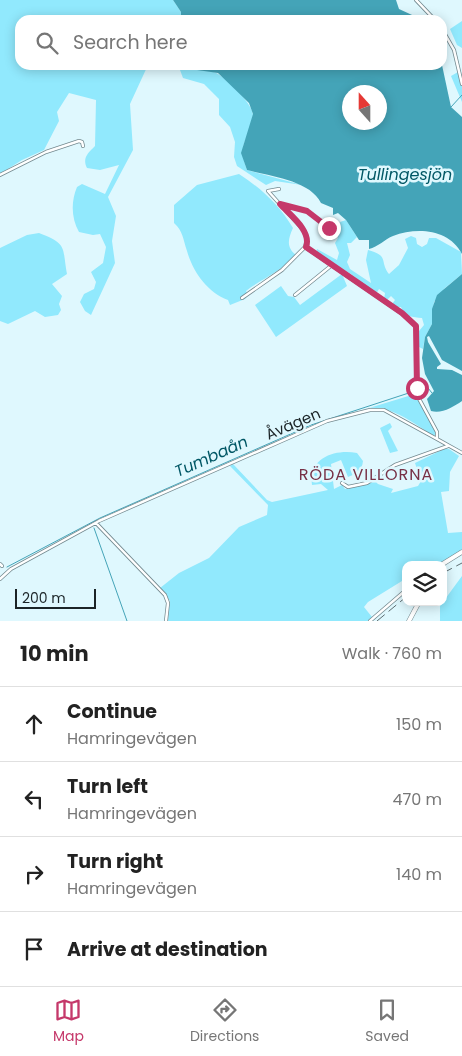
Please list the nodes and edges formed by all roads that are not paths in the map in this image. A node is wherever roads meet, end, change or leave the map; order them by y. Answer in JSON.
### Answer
{"nodes":[{"id":1,"x":416,"y":0,"type":"edge"},
{"id":2,"x":430,"y":15,"type":"edge"},
{"id":3,"x":447,"y":38,"type":"edge"},
{"id":4,"x":462,"y":70,"type":"edge"},
{"id":5,"x":458,"y":72,"type":"junction"},
{"id":6,"x":462,"y":84,"type":"edge"},
{"id":7,"x":83,"y":146,"type":"dead end"},
{"id":8,"x":0,"y":175,"type":"edge"},
{"id":9,"x":279,"y":189,"type":"dead end"},
{"id":10,"x":280,"y":204,"type":"junction"},
{"id":11,"x":329,"y":228,"type":"dead end"},
{"id":12,"x":306,"y":247,"type":"junction"},
{"id":13,"x":332,"y":265,"type":"junction"},
{"id":14,"x":295,"y":295,"type":"dead end"},
{"id":15,"x":242,"y":298,"type":"dead end"},
{"id":16,"x":437,"y":440,"type":"junction"},
{"id":17,"x":448,"y":446,"type":"junction"},
{"id":18,"x":462,"y":453,"type":"edge"},
{"id":19,"x":342,"y":483,"type":"dead end"},
{"id":20,"x":96,"y":523,"type":"junction"},
{"id":21,"x":462,"y":552,"type":"edge"},
{"id":22,"x":447,"y":561,"type":"edge"},
{"id":23,"x":0,"y":579,"type":"edge"},
{"id":24,"x":402,"y":593,"type":"edge"},
{"id":25,"x":417,"y":606,"type":"edge"},
{"id":26,"x":166,"y":621,"type":"edge"},
{"id":27,"x":370,"y":621,"type":"edge"},
{"id":28,"x":409,"y":621,"type":"edge"}],
"edges":[{"from":1,"to":2,"type":"street"},
{"from":3,"to":5,"type":"street"},
{"from":4,"to":5,"type":"street"},
{"from":5,"to":6,"type":"street"},
{"from":7,"to":8,"type":"street"},
{"from":9,"to":10,"type":"street"},
{"from":10,"to":11,"type":"street"},
{"from":10,"to":12,"type":"street"},
{"from":12,"to":13,"type":"street"},
{"from":12,"to":15,"type":"street"},
{"from":13,"to":14,"type":"street"},
{"from":13,"to":16,"type":"street"},
{"from":16,"to":17,"type":"street","name":"Åvägen"},
{"from":16,"to":20,"type":"street","name":"Åvägen"},
{"from":17,"to":18,"type":"street","name":"Åvägen"},
{"from":17,"to":19,"type":"street"},
{"from":20,"to":23,"type":"street","name":"Åvägen"},
{"from":20,"to":26,"type":"street"},
{"from":21,"to":22,"type":"main road"},
{"from":24,"to":27,"type":"street"},
{"from":25,"to":28,"type":"main road"}]}
